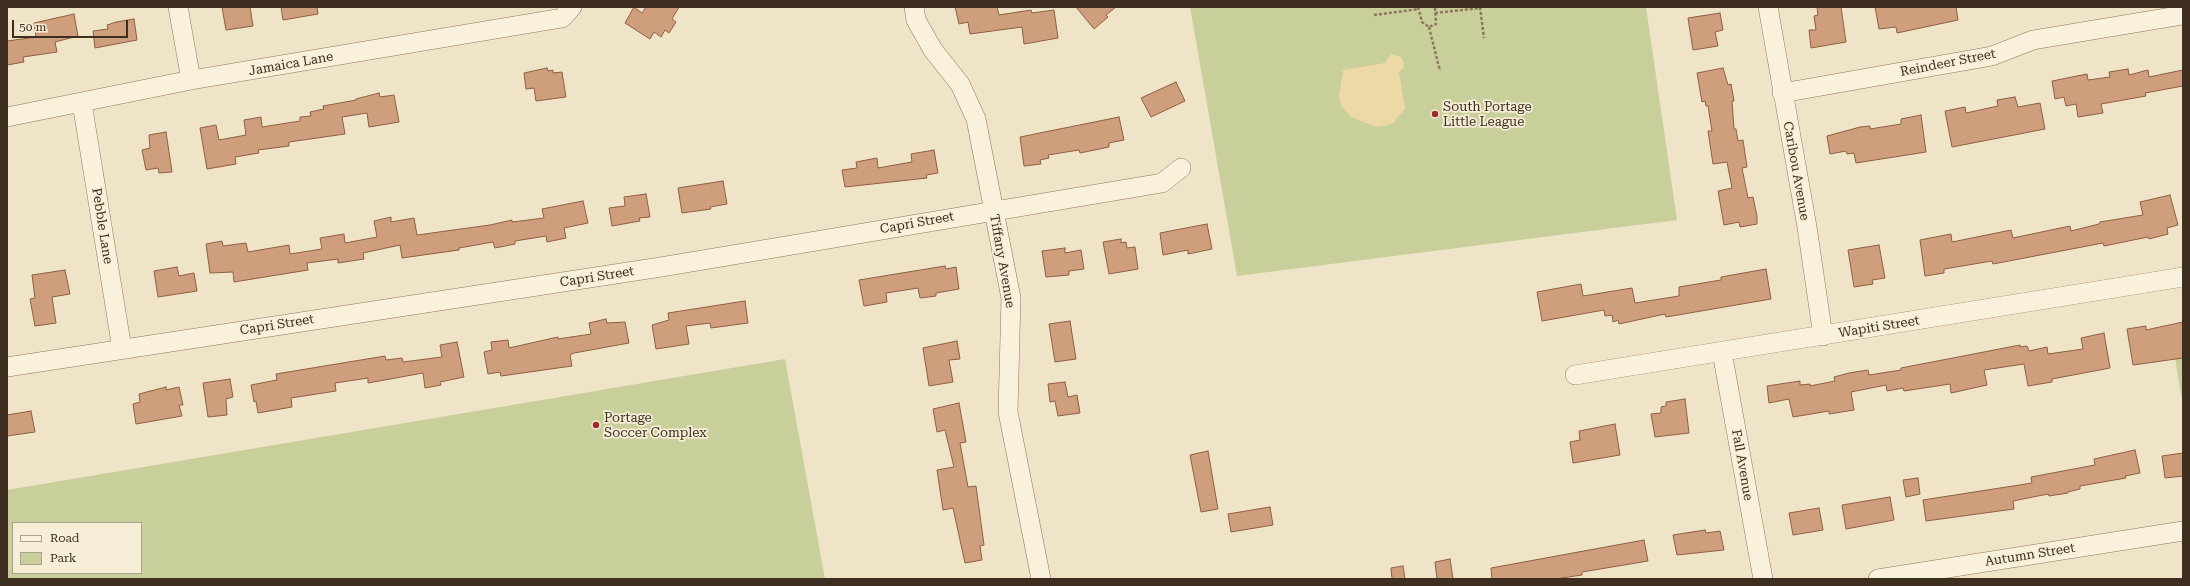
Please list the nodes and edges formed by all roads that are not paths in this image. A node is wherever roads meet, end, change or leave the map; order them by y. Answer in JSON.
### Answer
{"nodes":[{"id":1,"x":178,"y":7,"type":"edge"},
{"id":2,"x":572,"y":7,"type":"edge"},
{"id":3,"x":914,"y":7,"type":"edge"},
{"id":4,"x":1768,"y":7,"type":"edge"},
{"id":5,"x":2183,"y":15,"type":"edge"},
{"id":6,"x":191,"y":80,"type":"junction"},
{"id":7,"x":1782,"y":93,"type":"junction"},
{"id":8,"x":82,"y":103,"type":"junction"},
{"id":9,"x":7,"y":117,"type":"edge"},
{"id":10,"x":1181,"y":168,"type":"dead end"},
{"id":11,"x":993,"y":210,"type":"junction"},
{"id":12,"x":2183,"y":277,"type":"edge"},
{"id":13,"x":1823,"y":336,"type":"junction"},
{"id":14,"x":122,"y":349,"type":"junction"},
{"id":15,"x":1722,"y":352,"type":"junction"},
{"id":16,"x":7,"y":367,"type":"edge"},
{"id":17,"x":1575,"y":375,"type":"dead end"},
{"id":18,"x":2183,"y":532,"type":"edge"},
{"id":19,"x":1041,"y":579,"type":"edge"},
{"id":20,"x":1763,"y":579,"type":"edge"},
{"id":21,"x":1878,"y":579,"type":"edge"}],
"edges":[{"from":1,"to":6,"type":"street"},
{"from":2,"to":6,"type":"street","name":"Jamaica Lane"},
{"from":3,"to":11,"type":"street","name":"Tiffany Avenue"},
{"from":4,"to":7,"type":"street","name":"Caribou Avenue"},
{"from":5,"to":7,"type":"street","name":"Reindeer Street"},
{"from":6,"to":8,"type":"street","name":"Jamaica Lane"},
{"from":7,"to":13,"type":"street","name":"Caribou Avenue"},
{"from":8,"to":9,"type":"street","name":"Jamaica Lane"},
{"from":8,"to":14,"type":"street","name":"Pebble Lane"},
{"from":10,"to":11,"type":"street","name":"Capri Street"},
{"from":11,"to":14,"type":"street","name":"Capri Street"},
{"from":11,"to":19,"type":"street","name":"Tiffany Avenue"},
{"from":12,"to":13,"type":"street","name":"Wapiti Street"},
{"from":13,"to":15,"type":"street","name":"Wapiti Street"},
{"from":14,"to":16,"type":"street","name":"Capri Street"},
{"from":15,"to":17,"type":"street","name":"Wapiti Street"},
{"from":15,"to":20,"type":"street","name":"Fall Avenue"},
{"from":18,"to":21,"type":"street","name":"Autumn Street"}]}
